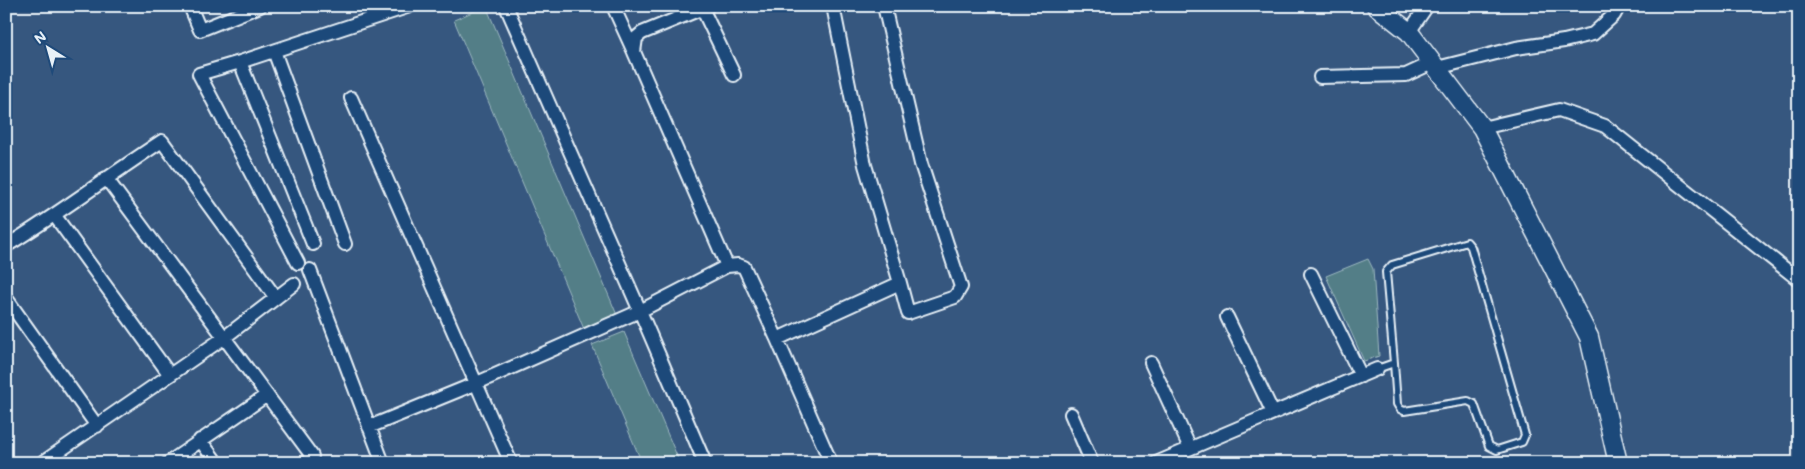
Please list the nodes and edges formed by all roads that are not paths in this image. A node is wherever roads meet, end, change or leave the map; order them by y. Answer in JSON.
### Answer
{"nodes":[{"id":1,"x":190,"y":6,"type":"edge"},
{"id":2,"x":260,"y":6,"type":"edge"},
{"id":3,"x":410,"y":6,"type":"edge"},
{"id":4,"x":506,"y":6,"type":"edge"},
{"id":5,"x":613,"y":6,"type":"edge"},
{"id":6,"x":833,"y":6,"type":"edge"},
{"id":7,"x":884,"y":6,"type":"edge"},
{"id":8,"x":1376,"y":6,"type":"edge"},
{"id":9,"x":1426,"y":6,"type":"edge"},
{"id":10,"x":1619,"y":6,"type":"edge"},
{"id":11,"x":704,"y":7,"type":"edge"},
{"id":12,"x":1409,"y":32,"type":"junction"},
{"id":13,"x":274,"y":51,"type":"junction"},
{"id":14,"x":634,"y":52,"type":"junction"},
{"id":15,"x":240,"y":62,"type":"junction"},
{"id":16,"x":1434,"y":65,"type":"junction"},
{"id":17,"x":734,"y":75,"type":"dead end"},
{"id":18,"x":1320,"y":77,"type":"dead end"},
{"id":19,"x":351,"y":98,"type":"dead end"},
{"id":20,"x":1482,"y":128,"type":"junction"},
{"id":21,"x":106,"y":178,"type":"junction"},
{"id":22,"x":54,"y":216,"type":"junction"},
{"id":23,"x":313,"y":244,"type":"dead end"},
{"id":24,"x":345,"y":244,"type":"dead end"},
{"id":25,"x":6,"y":246,"type":"edge"},
{"id":26,"x":298,"y":263,"type":"dead end"},
{"id":27,"x":727,"y":266,"type":"junction"},
{"id":28,"x":310,"y":270,"type":"dead end"},
{"id":29,"x":1311,"y":274,"type":"dead end"},
{"id":30,"x":1799,"y":280,"type":"edge"},
{"id":31,"x":900,"y":283,"type":"junction"},
{"id":32,"x":294,"y":284,"type":"dead end"},
{"id":33,"x":6,"y":298,"type":"edge"},
{"id":34,"x":276,"y":298,"type":"junction"},
{"id":35,"x":640,"y":311,"type":"junction"},
{"id":36,"x":1226,"y":316,"type":"dead end"},
{"id":37,"x":225,"y":336,"type":"junction"},
{"id":38,"x":777,"y":339,"type":"junction"},
{"id":39,"x":1151,"y":363,"type":"dead end"},
{"id":40,"x":1394,"y":363,"type":"junction"},
{"id":41,"x":1377,"y":369,"type":"joint"},
{"id":42,"x":170,"y":376,"type":"junction"},
{"id":43,"x":1361,"y":376,"type":"junction"},
{"id":44,"x":477,"y":383,"type":"junction"},
{"id":45,"x":267,"y":395,"type":"junction"},
{"id":46,"x":1273,"y":413,"type":"junction"},
{"id":47,"x":1071,"y":414,"type":"dead end"},
{"id":48,"x":97,"y":426,"type":"junction"},
{"id":49,"x":369,"y":427,"type":"junction"},
{"id":50,"x":200,"y":440,"type":"junction"},
{"id":51,"x":1190,"y":448,"type":"junction"},
{"id":52,"x":312,"y":456,"type":"dead end"},
{"id":53,"x":42,"y":463,"type":"edge"},
{"id":54,"x":168,"y":463,"type":"edge"},
{"id":55,"x":217,"y":463,"type":"edge"},
{"id":56,"x":384,"y":463,"type":"edge"},
{"id":57,"x":511,"y":463,"type":"edge"},
{"id":58,"x":704,"y":463,"type":"edge"},
{"id":59,"x":831,"y":463,"type":"edge"},
{"id":60,"x":1092,"y":463,"type":"edge"},
{"id":61,"x":1156,"y":463,"type":"edge"},
{"id":62,"x":1618,"y":463,"type":"edge"}],
"edges":[{"from":1,"to":2,"type":"street"},
{"from":3,"to":13,"type":"street"},
{"from":4,"to":35,"type":"street"},
{"from":5,"to":14,"type":"street"},
{"from":6,"to":31,"type":"street"},
{"from":7,"to":31,"type":"street"},
{"from":8,"to":12,"type":"street"},
{"from":9,"to":12,"type":"street"},
{"from":10,"to":16,"type":"street"},
{"from":11,"to":14,"type":"street"},
{"from":11,"to":17,"type":"street"},
{"from":12,"to":16,"type":"street"},
{"from":13,"to":15,"type":"street"},
{"from":13,"to":24,"type":"street"},
{"from":14,"to":27,"type":"street"},
{"from":15,"to":23,"type":"street"},
{"from":15,"to":26,"type":"street"},
{"from":16,"to":18,"type":"street"},
{"from":16,"to":20,"type":"street"},
{"from":19,"to":44,"type":"street"},
{"from":20,"to":30,"type":"street"},
{"from":20,"to":62,"type":"street"},
{"from":21,"to":22,"type":"street"},
{"from":21,"to":34,"type":"street"},
{"from":21,"to":37,"type":"street"},
{"from":22,"to":25,"type":"street"},
{"from":22,"to":42,"type":"street"},
{"from":27,"to":35,"type":"street"},
{"from":27,"to":38,"type":"street"},
{"from":28,"to":49,"type":"street"},
{"from":29,"to":43,"type":"street"},
{"from":31,"to":38,"type":"street"},
{"from":32,"to":34,"type":"street"},
{"from":33,"to":48,"type":"street"},
{"from":34,"to":37,"type":"street"},
{"from":35,"to":44,"type":"street"},
{"from":35,"to":58,"type":"street"},
{"from":36,"to":46,"type":"street"},
{"from":37,"to":42,"type":"street"},
{"from":37,"to":45,"type":"street"},
{"from":38,"to":59,"type":"street"},
{"from":39,"to":51,"type":"street"},
{"from":40,"to":40,"type":"lane"},
{"from":40,"to":41,"type":"lane"},
{"from":41,"to":43,"type":"street"},
{"from":42,"to":48,"type":"street"},
{"from":43,"to":46,"type":"street"},
{"from":44,"to":49,"type":"street"},
{"from":44,"to":57,"type":"street"},
{"from":45,"to":50,"type":"street"},
{"from":45,"to":52,"type":"street"},
{"from":46,"to":51,"type":"street"},
{"from":47,"to":60,"type":"street"},
{"from":48,"to":53,"type":"street"},
{"from":49,"to":56,"type":"street"},
{"from":50,"to":54,"type":"street"},
{"from":50,"to":55,"type":"street"},
{"from":51,"to":61,"type":"street"}]}
